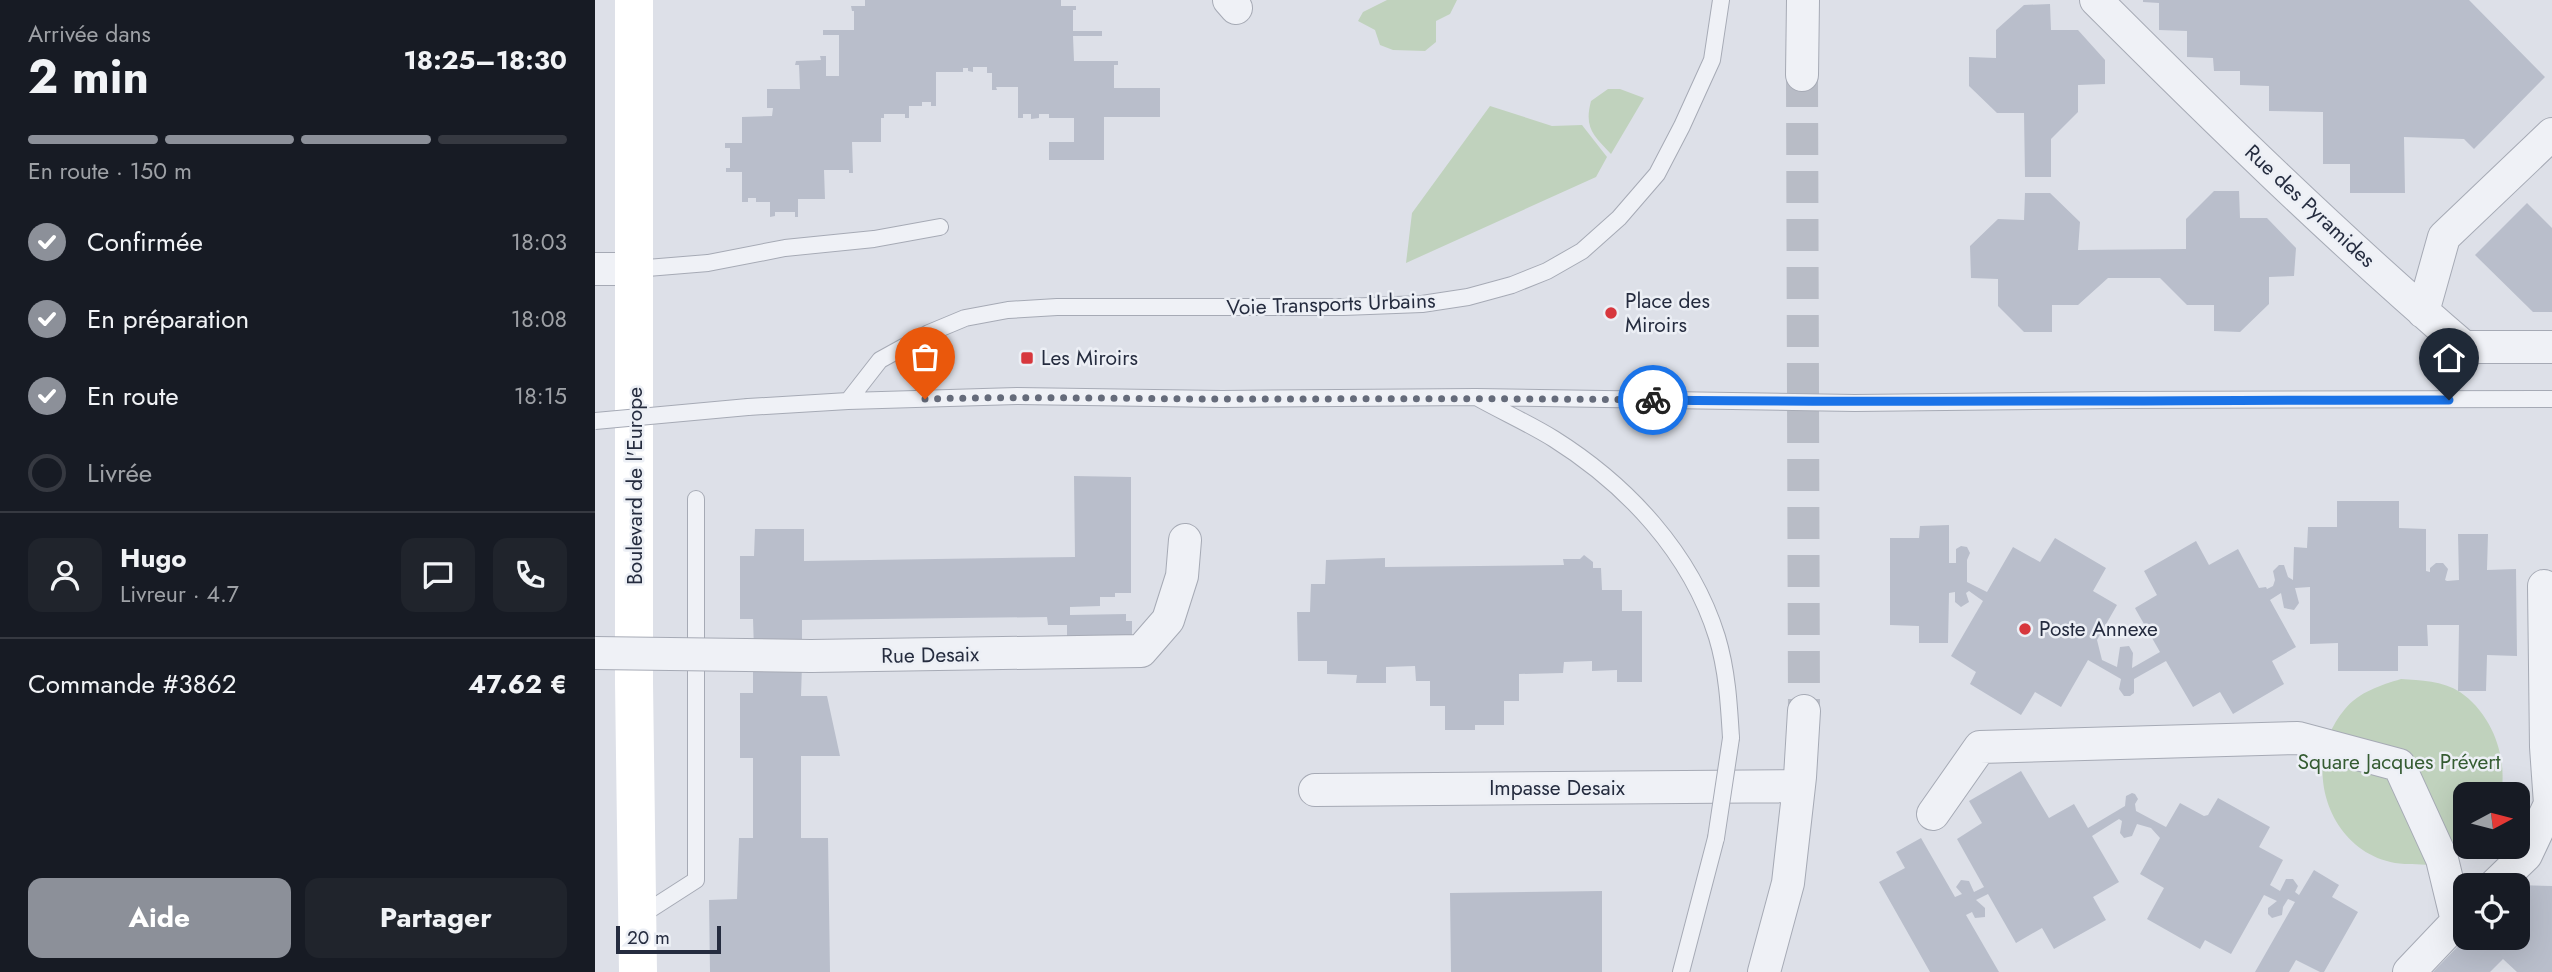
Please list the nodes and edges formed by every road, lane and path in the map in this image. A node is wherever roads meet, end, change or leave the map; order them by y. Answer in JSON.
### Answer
{"nodes":[{"id":1,"x":634,"y":0,"type":"edge"},
{"id":2,"x":1721,"y":0,"type":"edge"},
{"id":3,"x":1803,"y":0,"type":"edge"},
{"id":4,"x":2096,"y":0,"type":"edge"},
{"id":5,"x":1802,"y":75,"type":"tunnel mouth"},
{"id":6,"x":2552,"y":134,"type":"edge"},
{"id":7,"x":940,"y":227,"type":"dead end"},
{"id":8,"x":595,"y":269,"type":"edge"},
{"id":9,"x":635,"y":269,"type":"junction"},
{"id":10,"x":2423,"y":312,"type":"junction"},
{"id":11,"x":2552,"y":347,"type":"edge"},
{"id":12,"x":1476,"y":397,"type":"junction"},
{"id":13,"x":2552,"y":399,"type":"edge"},
{"id":14,"x":848,"y":401,"type":"junction"},
{"id":15,"x":595,"y":421,"type":"edge"},
{"id":16,"x":696,"y":499,"type":"dead end"},
{"id":17,"x":1185,"y":540,"type":"dead end"},
{"id":18,"x":2544,"y":586,"type":"dead end"},
{"id":19,"x":595,"y":653,"type":"edge"},
{"id":20,"x":1804,"y":711,"type":"tunnel mouth"},
{"id":21,"x":1799,"y":786,"type":"junction"},
{"id":22,"x":1315,"y":790,"type":"dead end"},
{"id":23,"x":1933,"y":814,"type":"dead end"},
{"id":24,"x":2507,"y":873,"type":"edge"},
{"id":25,"x":2453,"y":892,"type":"edge"},
{"id":26,"x":638,"y":917,"type":"junction"},
{"id":27,"x":2453,"y":925,"type":"edge"},
{"id":28,"x":638,"y":972,"type":"edge"},
{"id":29,"x":1681,"y":972,"type":"edge"},
{"id":30,"x":1764,"y":972,"type":"edge"},
{"id":31,"x":2409,"y":972,"type":"edge"}],
"edges":[{"from":1,"to":9,"type":"main road","name":"Boulevard de l'Europe"},
{"from":2,"to":14,"type":"lane","name":"Voie Transports Urbains"},
{"from":3,"to":5,"type":"street"},
{"from":4,"to":10,"type":"street","name":"Rue des Pyramides"},
{"from":6,"to":10,"type":"street"},
{"from":7,"to":9,"type":"lane"},
{"from":8,"to":9,"type":"street"},
{"from":9,"to":26,"type":"main road","name":"Boulevard de l'Europe"},
{"from":10,"to":11,"type":"street","name":"Rue des Pyramides"},
{"from":12,"to":13,"type":"lane"},
{"from":12,"to":14,"type":"lane"},
{"from":12,"to":29,"type":"lane","bridge":true},
{"from":14,"to":15,"type":"lane","bridge":true},
{"from":16,"to":26,"type":"lane"},
{"from":17,"to":19,"type":"street","name":"Rue Desaix","bridge":true},
{"from":18,"to":24,"type":"street"},
{"from":20,"to":21,"type":"street"},
{"from":21,"to":22,"type":"street","name":"Impasse Desaix"},
{"from":21,"to":30,"type":"street"},
{"from":23,"to":25,"type":"street"},
{"from":26,"to":28,"type":"main road","name":"Boulevard de l'Europe"},
{"from":27,"to":31,"type":"street"}]}
